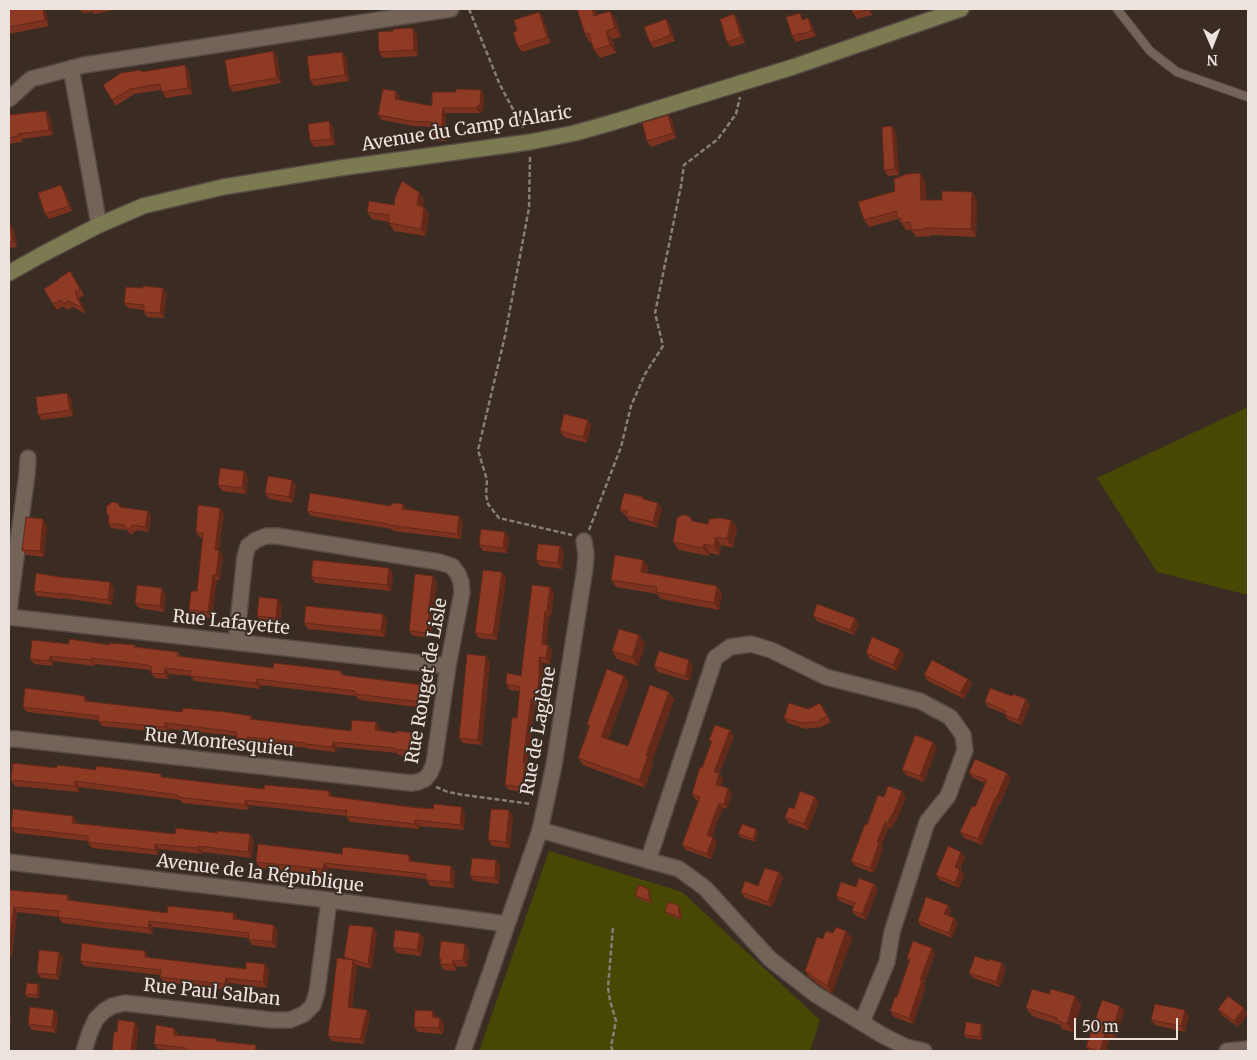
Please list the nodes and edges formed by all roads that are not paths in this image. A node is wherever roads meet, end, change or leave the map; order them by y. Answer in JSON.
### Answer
{"nodes":[{"id":1,"x":451,"y":9,"type":"edge"},
{"id":2,"x":961,"y":9,"type":"edge"},
{"id":3,"x":1117,"y":9,"type":"edge"},
{"id":4,"x":71,"y":68,"type":"junction"},
{"id":5,"x":1248,"y":97,"type":"edge"},
{"id":6,"x":9,"y":99,"type":"edge"},
{"id":7,"x":99,"y":225,"type":"junction"},
{"id":8,"x":9,"y":273,"type":"edge"},
{"id":9,"x":28,"y":458,"type":"dead end"},
{"id":10,"x":584,"y":541,"type":"road end"},
{"id":11,"x":9,"y":610,"type":"edge"},
{"id":12,"x":9,"y":617,"type":"edge"},
{"id":13,"x":236,"y":642,"type":"junction"},
{"id":14,"x":448,"y":666,"type":"junction"},
{"id":15,"x":9,"y":739,"type":"edge"},
{"id":16,"x":425,"y":779,"type":"joint"},
{"id":17,"x":540,"y":830,"type":"junction"},
{"id":18,"x":648,"y":861,"type":"junction"},
{"id":19,"x":9,"y":862,"type":"edge"},
{"id":20,"x":329,"y":900,"type":"junction"},
{"id":21,"x":507,"y":924,"type":"junction"},
{"id":22,"x":862,"y":1022,"type":"junction"},
{"id":23,"x":1248,"y":1049,"type":"edge"},
{"id":24,"x":84,"y":1051,"type":"edge"},
{"id":25,"x":464,"y":1051,"type":"edge"},
{"id":26,"x":924,"y":1051,"type":"edge"},
{"id":27,"x":1227,"y":1051,"type":"edge"}],
"edges":[{"from":1,"to":4,"type":"street"},
{"from":2,"to":7,"type":"main road","name":"Avenue du Camp d'Alaric"},
{"from":3,"to":5,"type":"lane"},
{"from":4,"to":6,"type":"street"},
{"from":4,"to":7,"type":"street"},
{"from":7,"to":8,"type":"main road","name":"Avenue du Camp d'Alaric"},
{"from":9,"to":11,"type":"street"},
{"from":10,"to":17,"type":"street","name":"Rue de Laglène"},
{"from":12,"to":13,"type":"street","name":"Rue Lafayette"},
{"from":13,"to":14,"type":"street","name":"Rue Lafayette"},
{"from":13,"to":14,"type":"street","name":"Rue Rouget de Lisle"},
{"from":14,"to":16,"type":"street","name":"Rue Rouget de Lisle"},
{"from":15,"to":16,"type":"street","name":"Rue Montesquieu"},
{"from":17,"to":18,"type":"street"},
{"from":17,"to":21,"type":"street","name":"Rue de Laglène"},
{"from":18,"to":22,"type":"street"},
{"from":18,"to":22,"type":"street"},
{"from":19,"to":20,"type":"street","name":"Avenue de la République"},
{"from":20,"to":21,"type":"street","name":"Avenue de la République"},
{"from":20,"to":24,"type":"street","name":"Rue Paul Salban"},
{"from":21,"to":25,"type":"street","name":"Rue de Laglène"},
{"from":22,"to":26,"type":"street"},
{"from":23,"to":27,"type":"street"}]}
